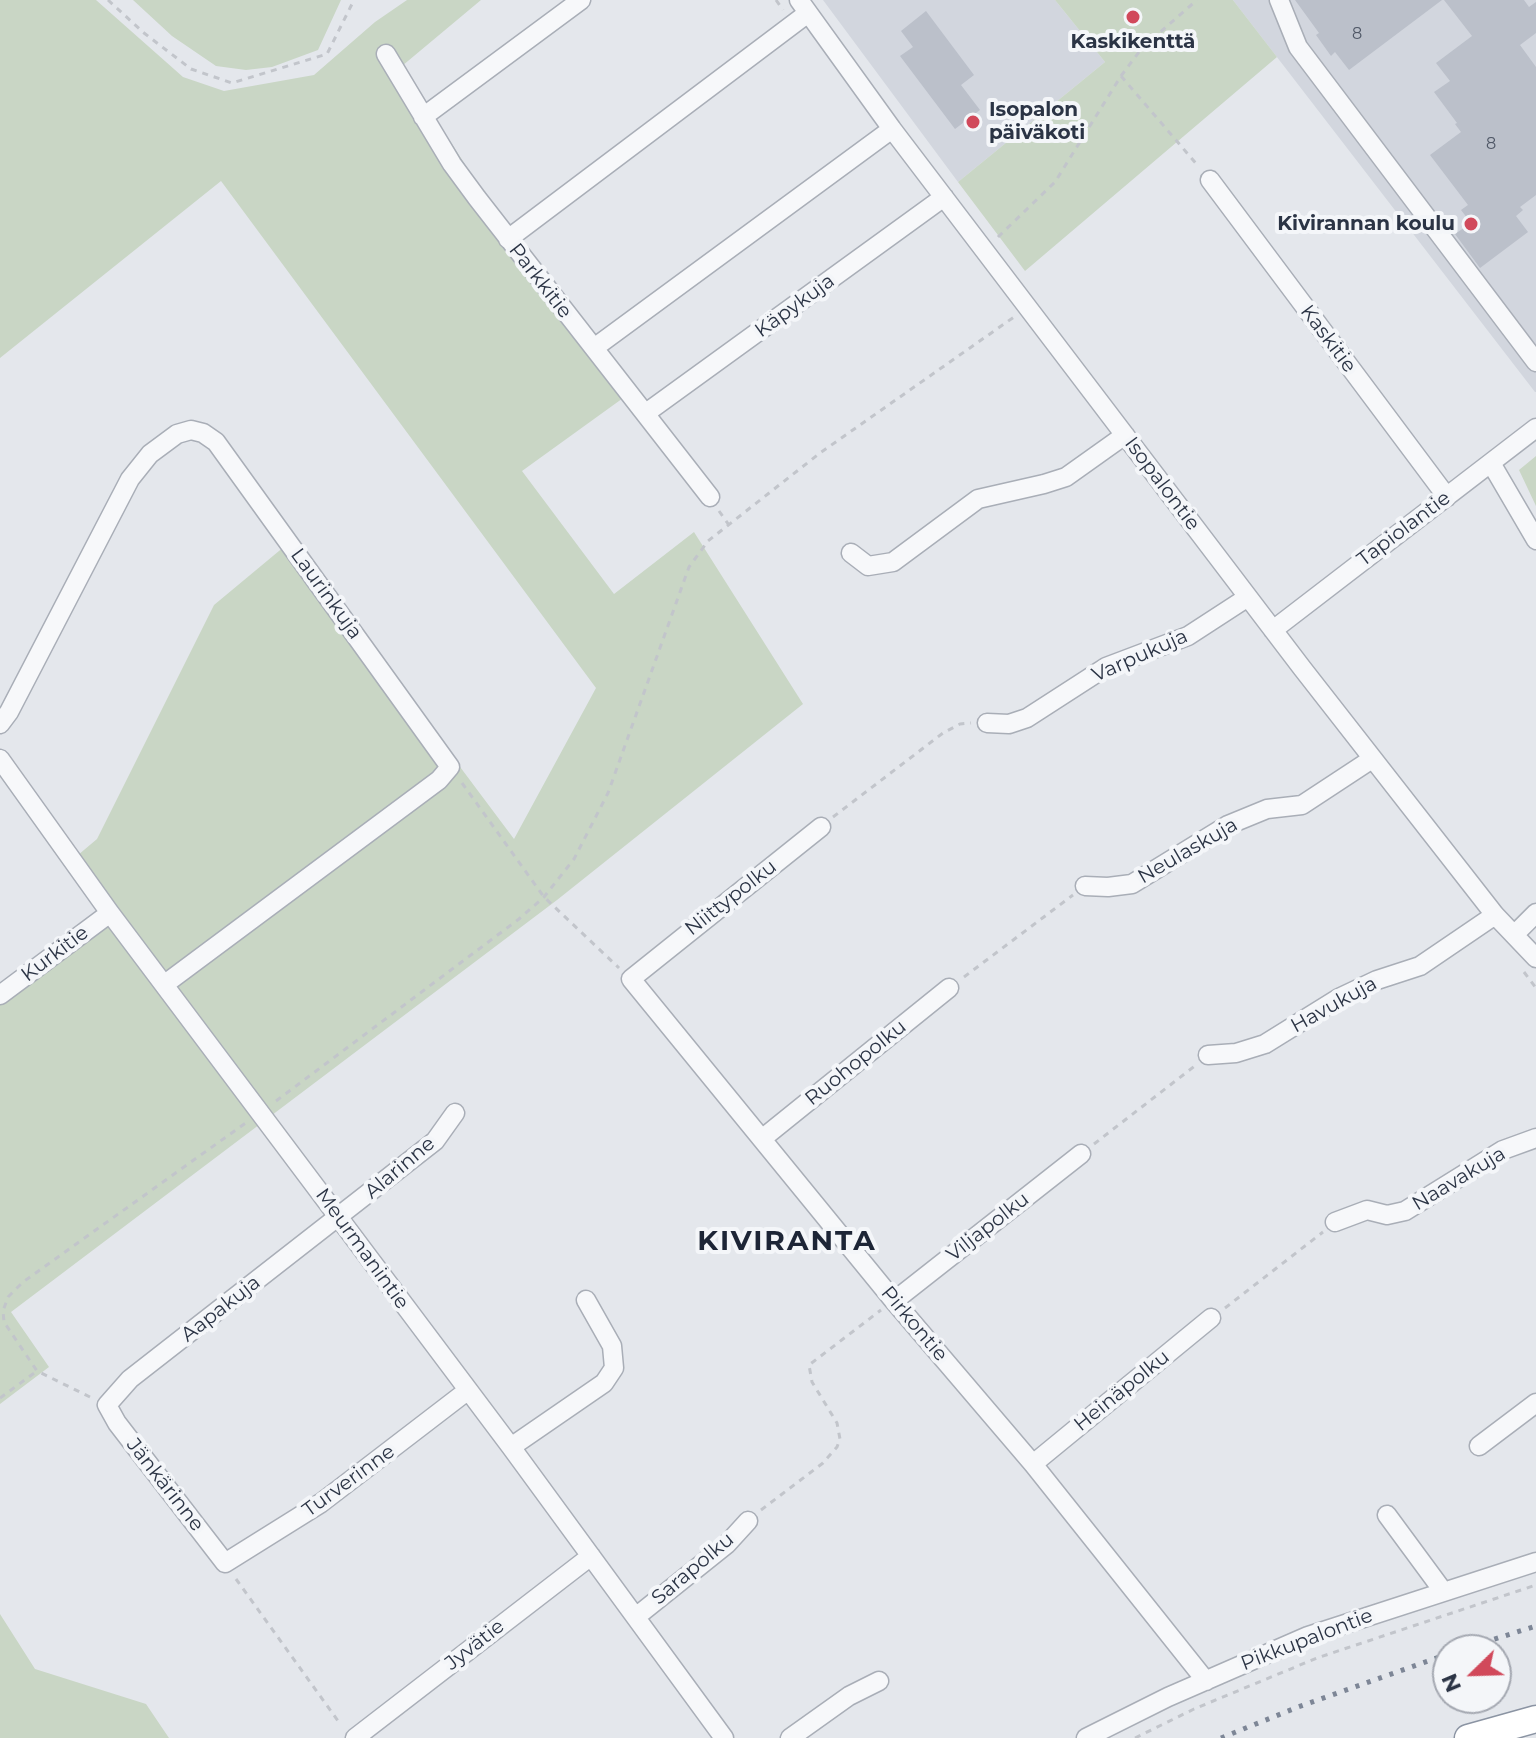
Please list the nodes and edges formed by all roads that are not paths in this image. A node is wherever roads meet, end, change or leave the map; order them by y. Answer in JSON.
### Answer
{"nodes":[{"id":1,"x":581,"y":0,"type":"edge"},
{"id":2,"x":1279,"y":0,"type":"edge"},
{"id":3,"x":803,"y":6,"type":"edge"},
{"id":4,"x":386,"y":54,"type":"dead end"},
{"id":5,"x":423,"y":117,"type":"junction"},
{"id":6,"x":892,"y":129,"type":"junction"},
{"id":7,"x":1210,"y":180,"type":"road end"},
{"id":8,"x":944,"y":197,"type":"junction"},
{"id":9,"x":508,"y":239,"type":"junction"},
{"id":10,"x":594,"y":348,"type":"junction"},
{"id":11,"x":1536,"y":362,"type":"edge"},
{"id":12,"x":646,"y":413,"type":"junction"},
{"id":13,"x":1536,"y":428,"type":"edge"},
{"id":14,"x":1125,"y":435,"type":"junction"},
{"id":15,"x":1491,"y":463,"type":"junction"},
{"id":16,"x":710,"y":497,"type":"dead end"},
{"id":17,"x":1447,"y":497,"type":"junction"},
{"id":18,"x":1536,"y":540,"type":"edge"},
{"id":19,"x":851,"y":553,"type":"dead end"},
{"id":20,"x":1248,"y":597,"type":"junction"},
{"id":21,"x":1273,"y":630,"type":"junction"},
{"id":22,"x":987,"y":723,"type":"road end"},
{"id":23,"x":1,"y":724,"type":"edge"},
{"id":24,"x":0,"y":759,"type":"edge"},
{"id":25,"x":1372,"y":759,"type":"junction"},
{"id":26,"x":821,"y":827,"type":"road end"},
{"id":27,"x":1085,"y":886,"type":"road end"},
{"id":28,"x":110,"y":913,"type":"junction"},
{"id":29,"x":1536,"y":913,"type":"edge"},
{"id":30,"x":1495,"y":915,"type":"junction"},
{"id":31,"x":1515,"y":934,"type":"junction"},
{"id":32,"x":1536,"y":958,"type":"edge"},
{"id":33,"x":637,"y":974,"type":"joint"},
{"id":34,"x":165,"y":984,"type":"junction"},
{"id":35,"x":949,"y":988,"type":"road end"},
{"id":36,"x":0,"y":995,"type":"edge"},
{"id":37,"x":1208,"y":1055,"type":"road end"},
{"id":38,"x":455,"y":1113,"type":"dead end"},
{"id":39,"x":763,"y":1138,"type":"junction"},
{"id":40,"x":1536,"y":1138,"type":"edge"},
{"id":41,"x":1081,"y":1154,"type":"road end"},
{"id":42,"x":339,"y":1217,"type":"junction"},
{"id":43,"x":1335,"y":1222,"type":"road end"},
{"id":44,"x":586,"y":1300,"type":"dead end"},
{"id":45,"x":894,"y":1301,"type":"junction"},
{"id":46,"x":1211,"y":1318,"type":"road end"},
{"id":47,"x":467,"y":1391,"type":"junction"},
{"id":48,"x":1536,"y":1403,"type":"edge"},
{"id":49,"x":107,"y":1405,"type":"joint"},
{"id":50,"x":1479,"y":1446,"type":"dead end"},
{"id":51,"x":511,"y":1447,"type":"junction"},
{"id":52,"x":1033,"y":1464,"type":"junction"},
{"id":53,"x":1387,"y":1515,"type":"dead end"},
{"id":54,"x":748,"y":1521,"type":"road end"},
{"id":55,"x":591,"y":1556,"type":"junction"},
{"id":56,"x":1536,"y":1562,"type":"edge"},
{"id":57,"x":225,"y":1563,"type":"joint"},
{"id":58,"x":1443,"y":1591,"type":"junction"},
{"id":59,"x":637,"y":1616,"type":"junction"},
{"id":60,"x":879,"y":1681,"type":"dead end"},
{"id":61,"x":1206,"y":1681,"type":"junction"},
{"id":62,"x":1536,"y":1719,"type":"edge"},
{"id":63,"x":352,"y":1733,"type":"edge"},
{"id":64,"x":724,"y":1738,"type":"edge"},
{"id":65,"x":790,"y":1738,"type":"edge"},
{"id":66,"x":1086,"y":1738,"type":"edge"},
{"id":67,"x":1468,"y":1738,"type":"edge"}],
"edges":[{"from":1,"to":5,"type":"street"},
{"from":2,"to":11,"type":"street"},
{"from":3,"to":6,"type":"street","name":"Isopalontie"},
{"from":3,"to":9,"type":"street"},
{"from":4,"to":5,"type":"street","name":"Parkkitie"},
{"from":5,"to":9,"type":"street","name":"Parkkitie"},
{"from":6,"to":8,"type":"street","name":"Isopalontie"},
{"from":6,"to":10,"type":"street"},
{"from":7,"to":17,"type":"street","name":"Kaskitie"},
{"from":8,"to":12,"type":"street","name":"Käpykuja"},
{"from":8,"to":14,"type":"street","name":"Isopalontie"},
{"from":9,"to":10,"type":"street","name":"Parkkitie"},
{"from":10,"to":12,"type":"street","name":"Parkkitie"},
{"from":12,"to":16,"type":"street","name":"Parkkitie"},
{"from":13,"to":15,"type":"street","name":"Tapiolantie"},
{"from":14,"to":19,"type":"street"},
{"from":14,"to":20,"type":"street","name":"Isopalontie"},
{"from":15,"to":17,"type":"street","name":"Tapiolantie"},
{"from":15,"to":18,"type":"street"},
{"from":17,"to":21,"type":"street","name":"Tapiolantie"},
{"from":20,"to":21,"type":"street","name":"Isopalontie"},
{"from":20,"to":22,"type":"street","name":"Varpukuja"},
{"from":21,"to":25,"type":"street","name":"Isopalontie"},
{"from":23,"to":34,"type":"street","name":"Laurinkuja"},
{"from":24,"to":28,"type":"street","name":"Meurmanintie"},
{"from":25,"to":27,"type":"street","name":"Neulaskuja"},
{"from":25,"to":30,"type":"street","name":"Isopalontie"},
{"from":26,"to":33,"type":"street","name":"Niittypolku"},
{"from":28,"to":34,"type":"street","name":"Meurmanintie"},
{"from":28,"to":36,"type":"street","name":"Kurkitie"},
{"from":29,"to":31,"type":"street"},
{"from":30,"to":31,"type":"street","name":"Isopalontie"},
{"from":30,"to":37,"type":"street","name":"Havukuja"},
{"from":31,"to":32,"type":"street","name":"Isopalontie"},
{"from":33,"to":39,"type":"street","name":"Pirkontie"},
{"from":34,"to":42,"type":"street","name":"Meurmanintie"},
{"from":35,"to":39,"type":"street","name":"Ruohopolku"},
{"from":38,"to":42,"type":"street","name":"Alarinne"},
{"from":39,"to":45,"type":"street","name":"Pirkontie"},
{"from":40,"to":43,"type":"street","name":"Naavakuja"},
{"from":41,"to":45,"type":"street","name":"Viljapolku"},
{"from":42,"to":47,"type":"street","name":"Meurmanintie"},
{"from":42,"to":49,"type":"street","name":"Aapakuja"},
{"from":44,"to":51,"type":"street"},
{"from":45,"to":52,"type":"street","name":"Pirkontie"},
{"from":46,"to":52,"type":"street","name":"Heinäpolku"},
{"from":47,"to":51,"type":"street","name":"Meurmanintie"},
{"from":47,"to":57,"type":"street","name":"Turverinne"},
{"from":48,"to":50,"type":"street"},
{"from":49,"to":57,"type":"street","name":"Jänkärinne"},
{"from":51,"to":55,"type":"street","name":"Meurmanintie"},
{"from":52,"to":61,"type":"street","name":"Pirkontie"},
{"from":53,"to":58,"type":"street"},
{"from":54,"to":59,"type":"street","name":"Sarapolku"},
{"from":55,"to":59,"type":"street","name":"Meurmanintie"},
{"from":55,"to":63,"type":"street","name":"Jyvätie"},
{"from":56,"to":58,"type":"street","name":"Pikkupalontie"},
{"from":58,"to":61,"type":"street","name":"Pikkupalontie"},
{"from":59,"to":64,"type":"street","name":"Meurmanintie"},
{"from":60,"to":65,"type":"street"},
{"from":61,"to":66,"type":"street","name":"Pikkupalontie"},
{"from":62,"to":67,"type":"highway"}]}
